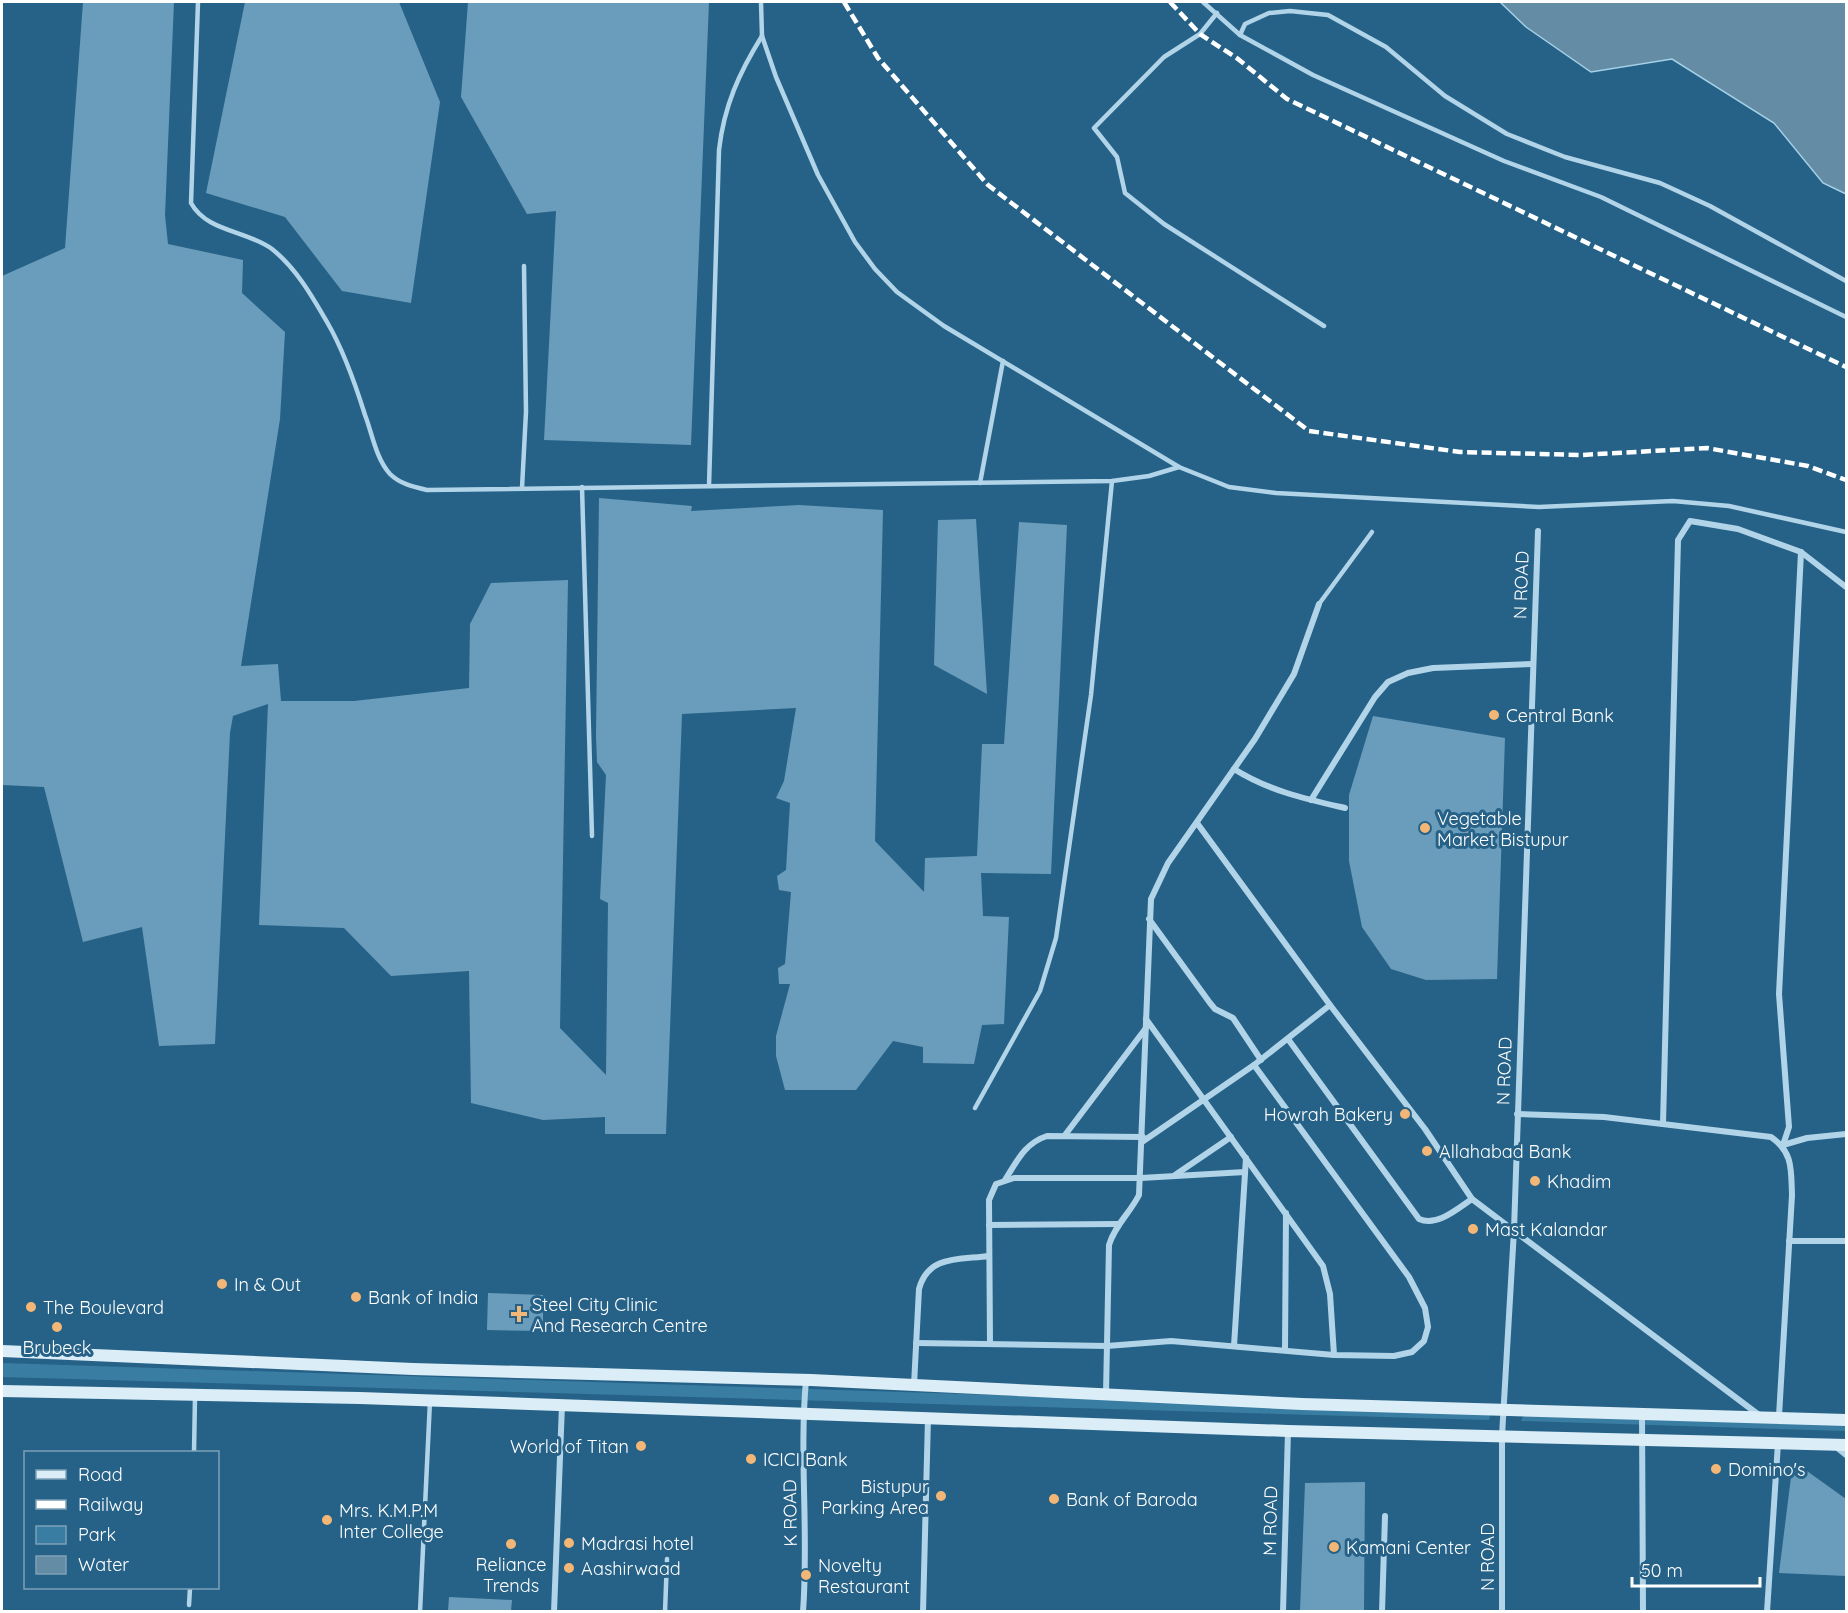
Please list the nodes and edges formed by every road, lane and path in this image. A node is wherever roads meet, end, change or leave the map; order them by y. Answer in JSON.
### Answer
{"nodes":[{"id":1,"x":198,"y":2,"type":"edge"},
{"id":2,"x":761,"y":2,"type":"edge"},
{"id":3,"x":1203,"y":2,"type":"edge"},
{"id":4,"x":1217,"y":14,"type":"junction"},
{"id":5,"x":1240,"y":35,"type":"junction"},
{"id":6,"x":762,"y":36,"type":"junction"},
{"id":7,"x":524,"y":266,"type":"dead end"},
{"id":8,"x":1846,"y":281,"type":"edge"},
{"id":9,"x":1846,"y":317,"type":"edge"},
{"id":10,"x":1324,"y":326,"type":"dead end"},
{"id":11,"x":1003,"y":362,"type":"junction"},
{"id":12,"x":1179,"y":467,"type":"junction"},
{"id":13,"x":1112,"y":482,"type":"junction"},
{"id":14,"x":980,"y":483,"type":"junction"},
{"id":15,"x":709,"y":486,"type":"junction"},
{"id":16,"x":582,"y":487,"type":"junction"},
{"id":17,"x":522,"y":488,"type":"junction"},
{"id":18,"x":1538,"y":531,"type":"dead end"},
{"id":19,"x":1372,"y":532,"type":"dead end"},
{"id":20,"x":1846,"y":532,"type":"edge"},
{"id":21,"x":1801,"y":552,"type":"junction"},
{"id":22,"x":1846,"y":587,"type":"edge"},
{"id":23,"x":1319,"y":604,"type":"joint"},
{"id":24,"x":1533,"y":663,"type":"junction"},
{"id":25,"x":1234,"y":769,"type":"junction"},
{"id":26,"x":1311,"y":800,"type":"junction"},
{"id":27,"x":1345,"y":808,"type":"dead end"},
{"id":28,"x":1197,"y":823,"type":"junction"},
{"id":29,"x":592,"y":836,"type":"dead end"},
{"id":30,"x":1149,"y":919,"type":"junction"},
{"id":31,"x":1330,"y":1005,"type":"junction"},
{"id":32,"x":1146,"y":1018,"type":"junction"},
{"id":33,"x":1146,"y":1028,"type":"junction"},
{"id":34,"x":1288,"y":1038,"type":"junction"},
{"id":35,"x":1261,"y":1060,"type":"junction"},
{"id":36,"x":1254,"y":1065,"type":"junction"},
{"id":37,"x":1205,"y":1101,"type":"junction"},
{"id":38,"x":975,"y":1108,"type":"dead end"},
{"id":39,"x":1517,"y":1114,"type":"junction"},
{"id":40,"x":1663,"y":1124,"type":"junction"},
{"id":41,"x":1846,"y":1134,"type":"edge"},
{"id":42,"x":1065,"y":1135,"type":"junction"},
{"id":43,"x":1231,"y":1137,"type":"junction"},
{"id":44,"x":1142,"y":1139,"type":"junction"},
{"id":45,"x":1783,"y":1146,"type":"junction"},
{"id":46,"x":1246,"y":1158,"type":"junction"},
{"id":47,"x":1245,"y":1172,"type":"junction"},
{"id":48,"x":1174,"y":1176,"type":"junction"},
{"id":49,"x":1141,"y":1178,"type":"junction"},
{"id":50,"x":1005,"y":1180,"type":"junction"},
{"id":51,"x":1472,"y":1200,"type":"junction"},
{"id":52,"x":1286,"y":1212,"type":"junction"},
{"id":53,"x":1119,"y":1224,"type":"junction"},
{"id":54,"x":989,"y":1225,"type":"junction"},
{"id":55,"x":1514,"y":1230,"type":"junction"},
{"id":56,"x":1789,"y":1241,"type":"junction"},
{"id":57,"x":1846,"y":1241,"type":"edge"},
{"id":58,"x":989,"y":1256,"type":"junction"},
{"id":59,"x":916,"y":1343,"type":"junction"},
{"id":60,"x":990,"y":1343,"type":"junction"},
{"id":61,"x":1107,"y":1346,"type":"junction"},
{"id":62,"x":1234,"y":1346,"type":"junction"},
{"id":63,"x":1285,"y":1350,"type":"junction"},
{"id":64,"x":2,"y":1351,"type":"edge"},
{"id":65,"x":1334,"y":1355,"type":"junction"},
{"id":66,"x":806,"y":1380,"type":"junction"},
{"id":67,"x":914,"y":1385,"type":"junction"},
{"id":68,"x":2,"y":1391,"type":"edge"},
{"id":69,"x":1106,"y":1394,"type":"junction"},
{"id":70,"x":195,"y":1395,"type":"junction"},
{"id":71,"x":430,"y":1401,"type":"junction"},
{"id":72,"x":562,"y":1405,"type":"junction"},
{"id":73,"x":1503,"y":1408,"type":"junction"},
{"id":74,"x":1642,"y":1413,"type":"junction"},
{"id":75,"x":803,"y":1415,"type":"junction"},
{"id":76,"x":1760,"y":1416,"type":"junction"},
{"id":77,"x":1779,"y":1416,"type":"junction"},
{"id":78,"x":928,"y":1417,"type":"junction"},
{"id":79,"x":1846,"y":1420,"type":"edge"},
{"id":80,"x":1288,"y":1431,"type":"junction"},
{"id":81,"x":1502,"y":1436,"type":"junction"},
{"id":82,"x":1643,"y":1440,"type":"junction"},
{"id":83,"x":1778,"y":1443,"type":"junction"},
{"id":84,"x":1833,"y":1445,"type":"junction"},
{"id":85,"x":1846,"y":1445,"type":"edge"},
{"id":86,"x":194,"y":1451,"type":"edge"},
{"id":87,"x":1846,"y":1455,"type":"edge"},
{"id":88,"x":1385,"y":1516,"type":"dead end"},
{"id":89,"x":667,"y":1559,"type":"dead end"},
{"id":90,"x":190,"y":1589,"type":"edge"},
{"id":91,"x":189,"y":1605,"type":"dead end"},
{"id":92,"x":420,"y":1611,"type":"edge"},
{"id":93,"x":554,"y":1611,"type":"edge"},
{"id":94,"x":665,"y":1611,"type":"edge"},
{"id":95,"x":803,"y":1611,"type":"edge"},
{"id":96,"x":923,"y":1611,"type":"edge"},
{"id":97,"x":1283,"y":1611,"type":"edge"},
{"id":98,"x":1382,"y":1611,"type":"edge"},
{"id":99,"x":1502,"y":1611,"type":"edge"},
{"id":100,"x":1642,"y":1611,"type":"edge"},
{"id":101,"x":1767,"y":1611,"type":"edge"}],
"edges":[{"from":1,"to":17,"type":"lane"},
{"from":2,"to":6,"type":"lane"},
{"from":3,"to":4,"type":"lane"},
{"from":4,"to":5,"type":"lane"},
{"from":4,"to":10,"type":"lane"},
{"from":5,"to":8,"type":"lane"},
{"from":5,"to":9,"type":"lane"},
{"from":6,"to":11,"type":"lane"},
{"from":6,"to":15,"type":"lane"},
{"from":7,"to":17,"type":"lane"},
{"from":11,"to":12,"type":"lane"},
{"from":11,"to":14,"type":"lane"},
{"from":12,"to":13,"type":"lane"},
{"from":12,"to":20,"type":"lane"},
{"from":13,"to":14,"type":"lane"},
{"from":13,"to":38,"type":"lane"},
{"from":14,"to":15,"type":"lane"},
{"from":15,"to":16,"type":"lane"},
{"from":16,"to":17,"type":"lane"},
{"from":16,"to":29,"type":"lane"},
{"from":18,"to":24,"type":"street","name":"N ROAD"},
{"from":19,"to":23,"type":"lane"},
{"from":21,"to":22,"type":"street"},
{"from":21,"to":40,"type":"street"},
{"from":21,"to":45,"type":"street"},
{"from":23,"to":25,"type":"street"},
{"from":24,"to":26,"type":"street"},
{"from":24,"to":39,"type":"street","name":"N ROAD"},
{"from":25,"to":26,"type":"street"},
{"from":25,"to":28,"type":"street"},
{"from":26,"to":27,"type":"street"},
{"from":28,"to":30,"type":"street"},
{"from":28,"to":31,"type":"street"},
{"from":30,"to":32,"type":"street"},
{"from":30,"to":35,"type":"street"},
{"from":31,"to":34,"type":"street"},
{"from":31,"to":51,"type":"street"},
{"from":32,"to":33,"type":"street"},
{"from":32,"to":37,"type":"street"},
{"from":33,"to":42,"type":"street"},
{"from":33,"to":44,"type":"street"},
{"from":34,"to":35,"type":"street"},
{"from":34,"to":51,"type":"street"},
{"from":35,"to":36,"type":"street"},
{"from":36,"to":37,"type":"street"},
{"from":36,"to":65,"type":"street"},
{"from":37,"to":43,"type":"street"},
{"from":37,"to":44,"type":"street"},
{"from":39,"to":40,"type":"street"},
{"from":39,"to":55,"type":"street","name":"N ROAD"},
{"from":40,"to":45,"type":"street"},
{"from":41,"to":45,"type":"street"},
{"from":42,"to":44,"type":"street"},
{"from":42,"to":50,"type":"street"},
{"from":43,"to":46,"type":"street"},
{"from":43,"to":48,"type":"street"},
{"from":44,"to":49,"type":"street"},
{"from":45,"to":56,"type":"street"},
{"from":46,"to":47,"type":"street"},
{"from":46,"to":52,"type":"street"},
{"from":47,"to":48,"type":"street"},
{"from":47,"to":62,"type":"street"},
{"from":48,"to":49,"type":"street"},
{"from":49,"to":50,"type":"street"},
{"from":49,"to":53,"type":"street"},
{"from":50,"to":54,"type":"street"},
{"from":51,"to":55,"type":"street"},
{"from":52,"to":63,"type":"street"},
{"from":52,"to":65,"type":"street"},
{"from":53,"to":54,"type":"street"},
{"from":53,"to":61,"type":"street"},
{"from":54,"to":58,"type":"street"},
{"from":55,"to":73,"type":"street","name":"N ROAD"},
{"from":55,"to":76,"type":"street"},
{"from":56,"to":57,"type":"street"},
{"from":56,"to":77,"type":"street"},
{"from":58,"to":59,"type":"street"},
{"from":58,"to":60,"type":"street"},
{"from":59,"to":60,"type":"street"},
{"from":59,"to":67,"type":"street"},
{"from":60,"to":61,"type":"street"},
{"from":61,"to":62,"type":"street"},
{"from":61,"to":69,"type":"street"},
{"from":62,"to":63,"type":"street"},
{"from":63,"to":65,"type":"street"},
{"from":64,"to":66,"type":"street"},
{"from":66,"to":67,"type":"street"},
{"from":66,"to":75,"type":"street","name":"K ROAD"},
{"from":67,"to":69,"type":"street"},
{"from":68,"to":70,"type":"street"},
{"from":69,"to":73,"type":"street"},
{"from":70,"to":71,"type":"street"},
{"from":70,"to":86,"type":"lane"},
{"from":71,"to":72,"type":"street"},
{"from":71,"to":92,"type":"lane"},
{"from":72,"to":75,"type":"street"},
{"from":72,"to":93,"type":"street"},
{"from":73,"to":74,"type":"street"},
{"from":73,"to":81,"type":"street","name":"N ROAD"},
{"from":74,"to":76,"type":"street"},
{"from":74,"to":82,"type":"street"},
{"from":75,"to":78,"type":"street"},
{"from":75,"to":95,"type":"street","name":"K ROAD"},
{"from":76,"to":77,"type":"street"},
{"from":77,"to":79,"type":"street"},
{"from":78,"to":80,"type":"street"},
{"from":78,"to":96,"type":"street"},
{"from":80,"to":81,"type":"street"},
{"from":80,"to":97,"type":"street","name":"M ROAD"},
{"from":81,"to":82,"type":"street"},
{"from":81,"to":99,"type":"street","name":"N ROAD"},
{"from":82,"to":83,"type":"street"},
{"from":82,"to":100,"type":"street"},
{"from":83,"to":84,"type":"street"},
{"from":83,"to":101,"type":"street"},
{"from":84,"to":85,"type":"street"},
{"from":84,"to":87,"type":"street"},
{"from":88,"to":98,"type":"street"},
{"from":89,"to":94,"type":"lane"},
{"from":90,"to":91,"type":"lane"}]}
